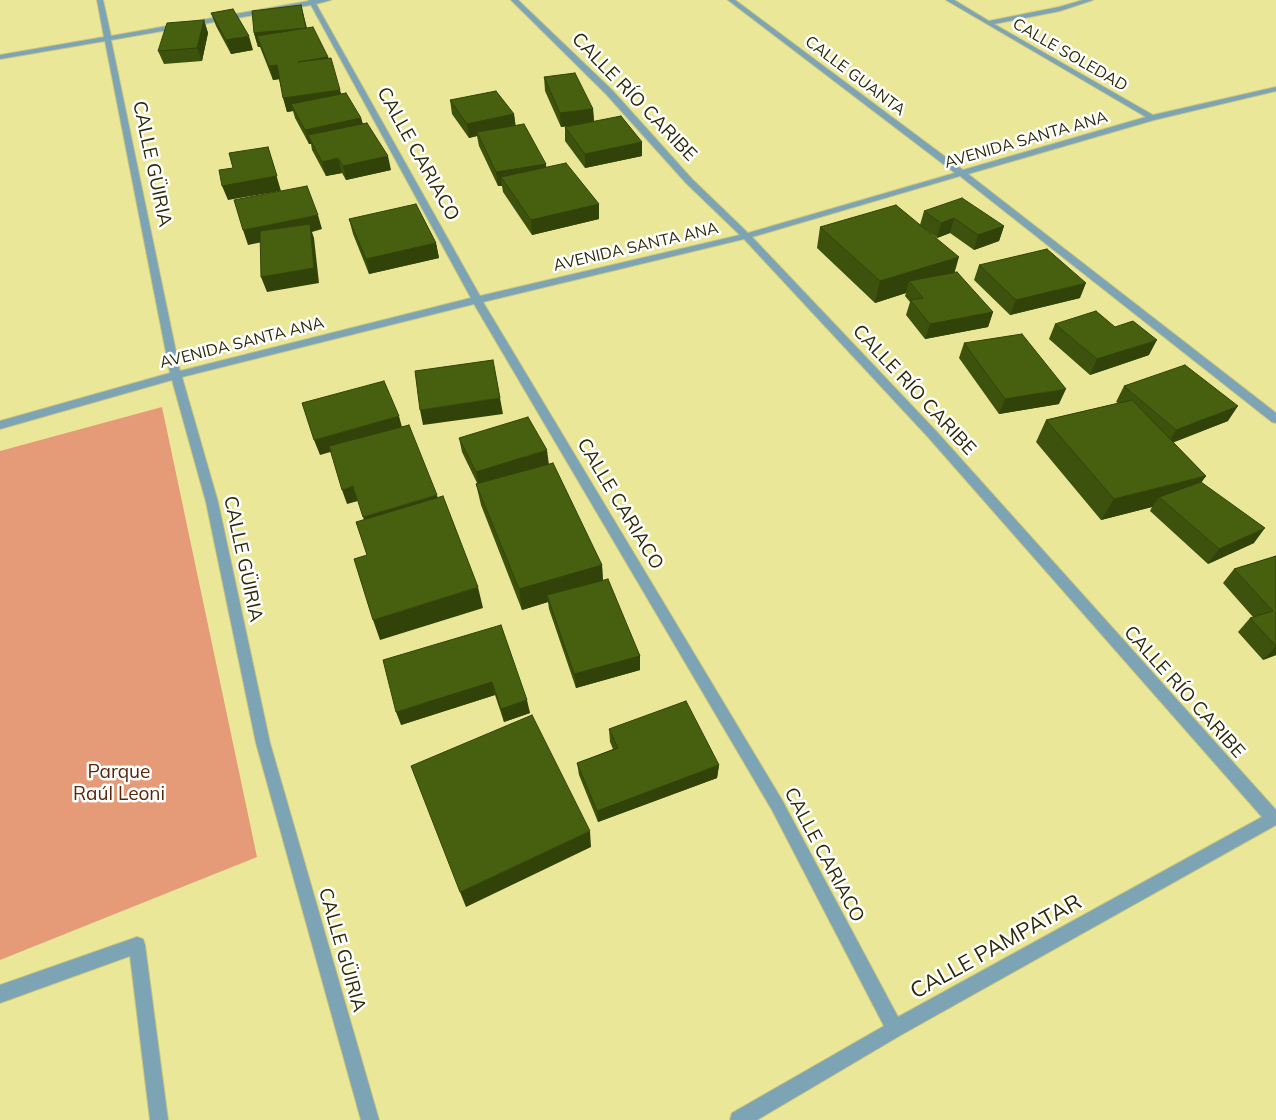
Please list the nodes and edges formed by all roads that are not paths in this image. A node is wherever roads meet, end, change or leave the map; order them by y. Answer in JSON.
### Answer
{"nodes":[{"id":1,"x":100,"y":0,"type":"edge"},
{"id":2,"x":328,"y":0,"type":"edge"},
{"id":3,"x":514,"y":0,"type":"edge"},
{"id":4,"x":732,"y":0,"type":"edge"},
{"id":5,"x":949,"y":0,"type":"edge"},
{"id":6,"x":1090,"y":0,"type":"edge"},
{"id":7,"x":312,"y":1,"type":"edge"},
{"id":8,"x":987,"y":23,"type":"junction"},
{"id":9,"x":107,"y":39,"type":"junction"},
{"id":10,"x":0,"y":57,"type":"edge"},
{"id":11,"x":1276,"y":88,"type":"edge"},
{"id":12,"x":1152,"y":118,"type":"junction"},
{"id":13,"x":962,"y":174,"type":"junction"},
{"id":14,"x":746,"y":236,"type":"junction"},
{"id":15,"x":477,"y":300,"type":"junction"},
{"id":16,"x":176,"y":375,"type":"junction"},
{"id":17,"x":1276,"y":419,"type":"edge"},
{"id":18,"x":0,"y":425,"type":"edge"},
{"id":19,"x":1274,"y":817,"type":"edge"},
{"id":20,"x":0,"y":994,"type":"edge"},
{"id":21,"x":895,"y":1029,"type":"junction"},
{"id":22,"x":159,"y":1120,"type":"edge"},
{"id":23,"x":370,"y":1120,"type":"edge"},
{"id":24,"x":739,"y":1120,"type":"edge"}],
"edges":[{"from":1,"to":9,"type":"street","name":"CALLE GÜIRIA"},
{"from":2,"to":7,"type":"street"},
{"from":3,"to":14,"type":"street","name":"CALLE RÍO CARIBE"},
{"from":4,"to":13,"type":"street","name":"CALLE GUANTA"},
{"from":5,"to":8,"type":"street","name":"CALLE SOLEDAD"},
{"from":6,"to":8,"type":"street"},
{"from":7,"to":9,"type":"street"},
{"from":7,"to":15,"type":"street","name":"CALLE CARIACO"},
{"from":8,"to":12,"type":"street","name":"CALLE SOLEDAD"},
{"from":9,"to":10,"type":"street"},
{"from":9,"to":16,"type":"street","name":"CALLE GÜIRIA"},
{"from":11,"to":12,"type":"street","name":"AVENIDA SANTA ANA"},
{"from":12,"to":13,"type":"street","name":"AVENIDA SANTA ANA"},
{"from":13,"to":14,"type":"street","name":"AVENIDA SANTA ANA"},
{"from":13,"to":17,"type":"street","name":"CALLE GUANTA"},
{"from":14,"to":15,"type":"street","name":"AVENIDA SANTA ANA"},
{"from":14,"to":19,"type":"street","name":"CALLE RÍO CARIBE"},
{"from":15,"to":16,"type":"street","name":"AVENIDA SANTA ANA"},
{"from":15,"to":21,"type":"street","name":"CALLE CARIACO"},
{"from":16,"to":18,"type":"street","name":"AVENIDA SANTA ANA"},
{"from":16,"to":23,"type":"street","name":"CALLE GÜIRIA"},
{"from":19,"to":21,"type":"street","name":"CALLE PAMPATAR"},
{"from":20,"to":22,"type":"street"},
{"from":21,"to":24,"type":"street","name":"CALLE PAMPATAR"}]}
